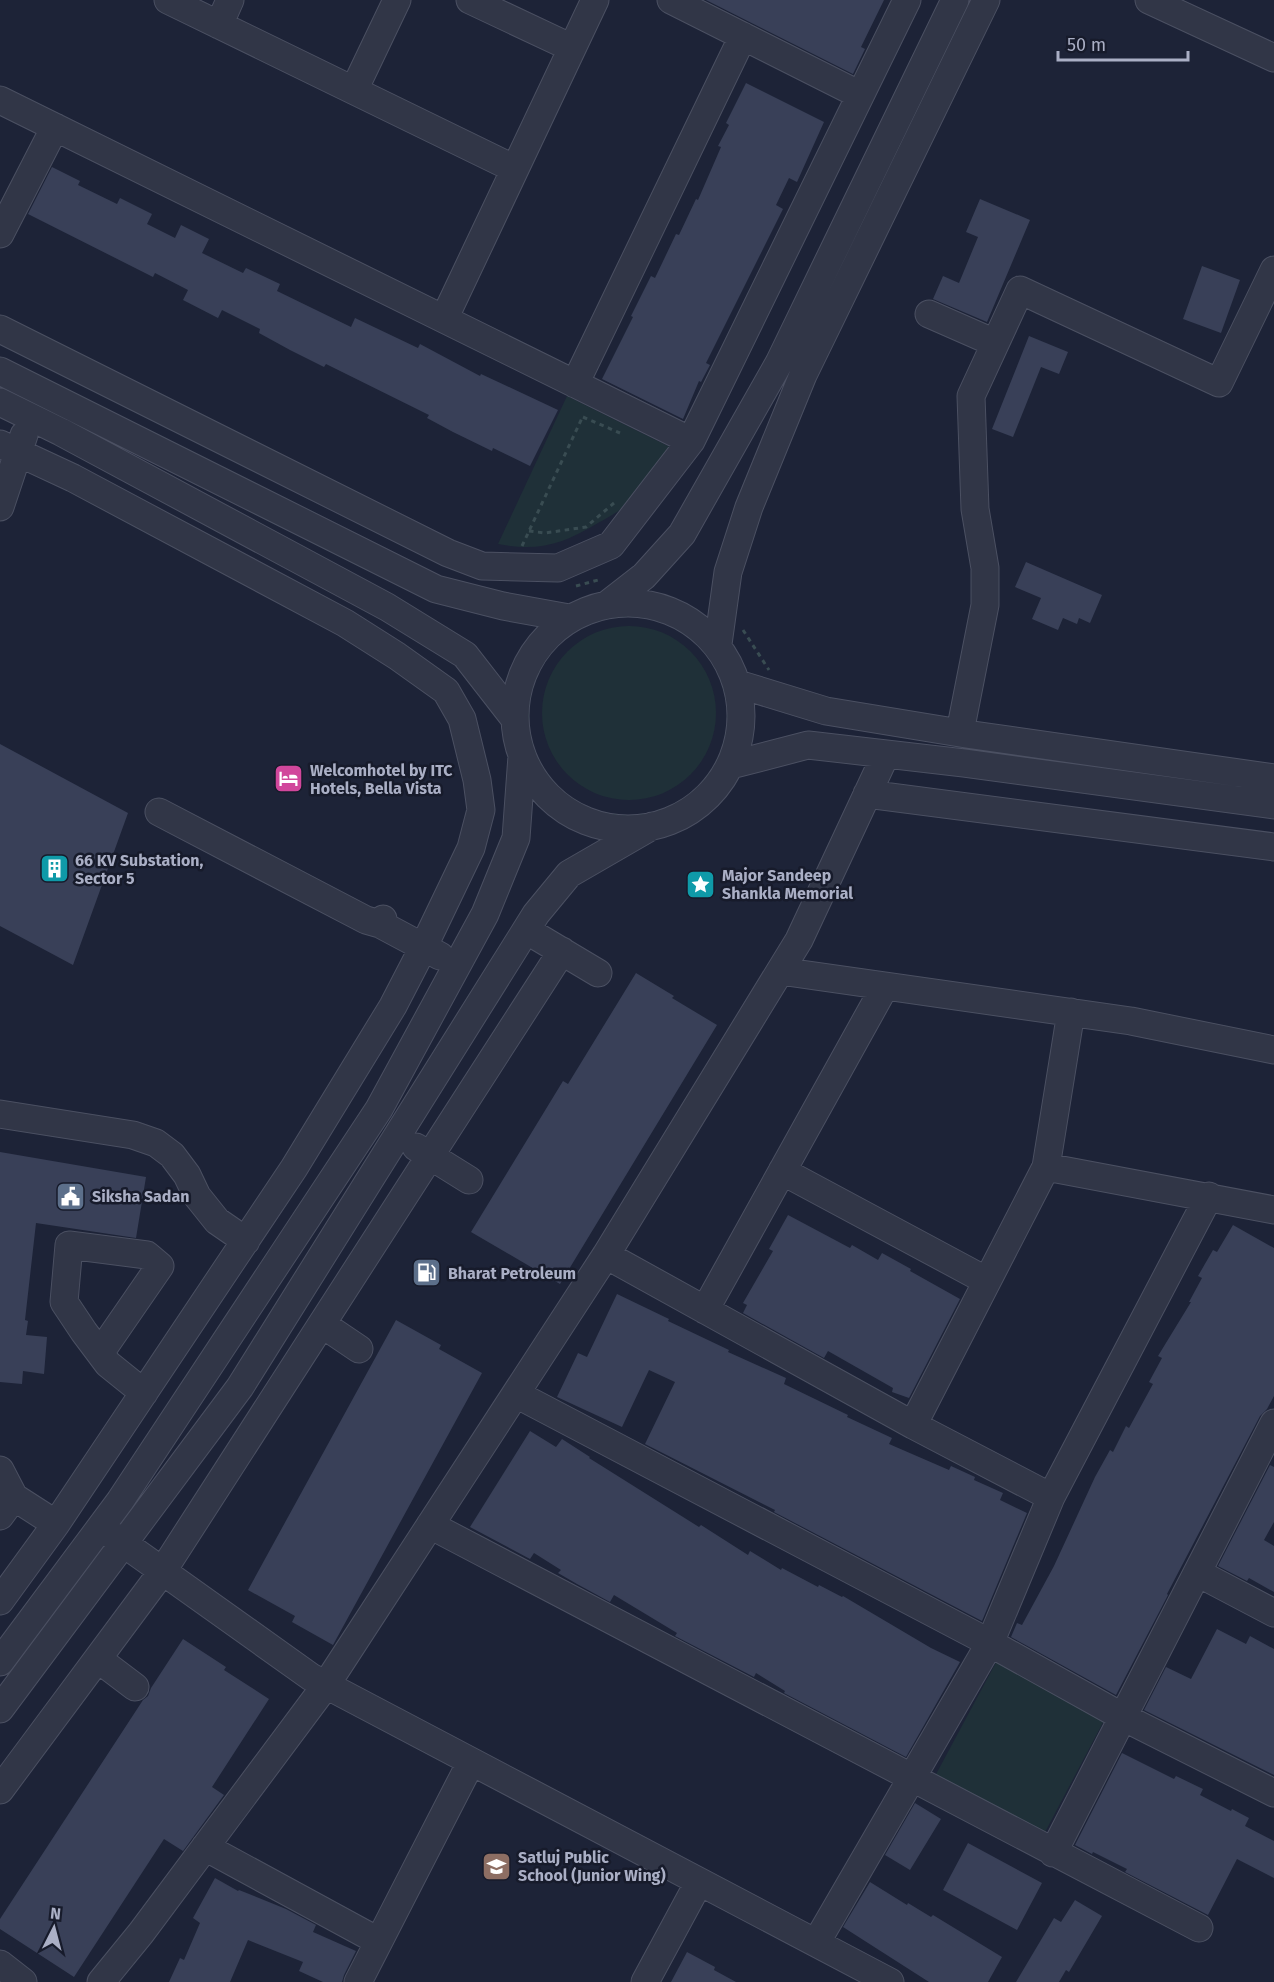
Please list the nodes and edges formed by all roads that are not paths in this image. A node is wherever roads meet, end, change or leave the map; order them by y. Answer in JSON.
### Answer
{"nodes":[{"id":1,"x":168,"y":0,"type":"edge"},
{"id":2,"x":230,"y":0,"type":"edge"},
{"id":3,"x":397,"y":0,"type":"edge"},
{"id":4,"x":470,"y":0,"type":"edge"},
{"id":5,"x":595,"y":0,"type":"edge"},
{"id":6,"x":671,"y":0,"type":"edge"},
{"id":7,"x":907,"y":0,"type":"edge"},
{"id":8,"x":955,"y":0,"type":"edge"},
{"id":9,"x":986,"y":0,"type":"edge"},
{"id":10,"x":1149,"y":0,"type":"edge"},
{"id":11,"x":219,"y":24,"type":"junction"},
{"id":12,"x":743,"y":36,"type":"junction"},
{"id":13,"x":572,"y":48,"type":"junction"},
{"id":14,"x":1274,"y":58,"type":"edge"},
{"id":15,"x":354,"y":90,"type":"junction"},
{"id":16,"x":861,"y":95,"type":"junction"},
{"id":17,"x":0,"y":100,"type":"edge"},
{"id":18,"x":55,"y":127,"type":"junction"},
{"id":19,"x":515,"y":169,"type":"junction"},
{"id":20,"x":0,"y":234,"type":"edge"},
{"id":21,"x":1274,"y":270,"type":"edge"},
{"id":22,"x":929,"y":314,"type":"dead end"},
{"id":23,"x":444,"y":319,"type":"junction"},
{"id":24,"x":0,"y":329,"type":"edge"},
{"id":25,"x":995,"y":343,"type":"junction"},
{"id":26,"x":20,"y":381,"type":"edge"},
{"id":27,"x":575,"y":384,"type":"junction"},
{"id":28,"x":14,"y":409,"type":"edge"},
{"id":29,"x":691,"y":441,"type":"junction"},
{"id":30,"x":6,"y":446,"type":"edge"},
{"id":31,"x":0,"y":507,"type":"edge"},
{"id":32,"x":246,"y":531,"type":"junction"},
{"id":33,"x":448,"y":553,"type":"junction"},
{"id":34,"x":229,"y":560,"type":"junction"},
{"id":35,"x":436,"y":589,"type":"junction"},
{"id":36,"x":608,"y":604,"type":"junction"},
{"id":37,"x":569,"y":618,"type":"junction"},
{"id":38,"x":718,"y":644,"type":"junction"},
{"id":39,"x":738,"y":684,"type":"junction"},
{"id":40,"x":514,"y":718,"type":"junction"},
{"id":41,"x":960,"y":732,"type":"junction"},
{"id":42,"x":886,"y":754,"type":"junction"},
{"id":43,"x":522,"y":756,"type":"junction"},
{"id":44,"x":731,"y":765,"type":"junction"},
{"id":45,"x":1274,"y":778,"type":"edge"},
{"id":46,"x":867,"y":794,"type":"junction"},
{"id":47,"x":1274,"y":806,"type":"edge"},
{"id":48,"x":159,"y":812,"type":"dead end"},
{"id":49,"x":652,"y":826,"type":"junction"},
{"id":50,"x":1274,"y":847,"type":"edge"},
{"id":51,"x":526,"y":930,"type":"junction"},
{"id":52,"x":423,"y":948,"type":"junction"},
{"id":53,"x":562,"y":951,"type":"junction"},
{"id":54,"x":457,"y":965,"type":"junction"},
{"id":55,"x":780,"y":971,"type":"junction"},
{"id":56,"x":598,"y":973,"type":"dead end"},
{"id":57,"x":885,"y":986,"type":"junction"},
{"id":58,"x":1071,"y":1012,"type":"junction"},
{"id":59,"x":1274,"y":1050,"type":"edge"},
{"id":60,"x":0,"y":1114,"type":"edge"},
{"id":61,"x":397,"y":1135,"type":"junction"},
{"id":62,"x":430,"y":1156,"type":"junction"},
{"id":63,"x":1046,"y":1167,"type":"junction"},
{"id":64,"x":782,"y":1172,"type":"junction"},
{"id":65,"x":469,"y":1180,"type":"dead end"},
{"id":66,"x":1209,"y":1196,"type":"junction"},
{"id":67,"x":1274,"y":1210,"type":"edge"},
{"id":68,"x":246,"y":1241,"type":"junction"},
{"id":69,"x":606,"y":1255,"type":"junction"},
{"id":70,"x":987,"y":1281,"type":"junction"},
{"id":71,"x":705,"y":1310,"type":"junction"},
{"id":72,"x":322,"y":1324,"type":"junction"},
{"id":73,"x":359,"y":1349,"type":"dead end"},
{"id":74,"x":100,"y":1353,"type":"dead end"},
{"id":75,"x":144,"y":1394,"type":"junction"},
{"id":76,"x":516,"y":1394,"type":"junction"},
{"id":77,"x":1274,"y":1423,"type":"edge"},
{"id":78,"x":913,"y":1425,"type":"junction"},
{"id":79,"x":1267,"y":1453,"type":"edge"},
{"id":80,"x":0,"y":1470,"type":"edge"},
{"id":81,"x":1051,"y":1497,"type":"junction"},
{"id":82,"x":7,"y":1506,"type":"edge"},
{"id":83,"x":56,"y":1524,"type":"junction"},
{"id":84,"x":430,"y":1525,"type":"junction"},
{"id":85,"x":101,"y":1527,"type":"junction"},
{"id":86,"x":124,"y":1544,"type":"junction"},
{"id":87,"x":30,"y":1562,"type":"junction"},
{"id":88,"x":162,"y":1572,"type":"junction"},
{"id":89,"x":1198,"y":1573,"type":"junction"},
{"id":90,"x":58,"y":1584,"type":"junction"},
{"id":91,"x":0,"y":1601,"type":"edge"},
{"id":92,"x":1274,"y":1614,"type":"edge"},
{"id":93,"x":990,"y":1643,"type":"junction"},
{"id":94,"x":98,"y":1659,"type":"junction"},
{"id":95,"x":0,"y":1662,"type":"edge"},
{"id":96,"x":326,"y":1685,"type":"junction"},
{"id":97,"x":135,"y":1687,"type":"dead end"},
{"id":98,"x":0,"y":1709,"type":"edge"},
{"id":99,"x":1123,"y":1717,"type":"junction"},
{"id":100,"x":471,"y":1762,"type":"junction"},
{"id":101,"x":912,"y":1777,"type":"junction"},
{"id":102,"x":0,"y":1790,"type":"edge"},
{"id":103,"x":1274,"y":1793,"type":"edge"},
{"id":104,"x":205,"y":1847,"type":"junction"},
{"id":105,"x":1053,"y":1853,"type":"junction"},
{"id":106,"x":699,"y":1882,"type":"junction"},
{"id":107,"x":1199,"y":1928,"type":"dead end"},
{"id":108,"x":378,"y":1941,"type":"junction"},
{"id":109,"x":816,"y":1943,"type":"junction"},
{"id":110,"x":0,"y":1964,"type":"edge"},
{"id":111,"x":111,"y":1979,"type":"edge"},
{"id":112,"x":22,"y":1982,"type":"edge"},
{"id":113,"x":358,"y":1982,"type":"edge"},
{"id":114,"x":645,"y":1982,"type":"edge"},
{"id":115,"x":890,"y":1982,"type":"edge"}],
"edges":[{"from":1,"to":11,"type":"street"},
{"from":2,"to":11,"type":"street"},
{"from":3,"to":15,"type":"street"},
{"from":4,"to":13,"type":"street"},
{"from":5,"to":13,"type":"street"},
{"from":6,"to":12,"type":"street"},
{"from":7,"to":16,"type":"street"},
{"from":8,"to":36,"type":"street"},
{"from":9,"to":38,"type":"street"},
{"from":10,"to":14,"type":"street"},
{"from":11,"to":15,"type":"street"},
{"from":12,"to":16,"type":"street"},
{"from":12,"to":27,"type":"street"},
{"from":13,"to":19,"type":"street"},
{"from":15,"to":19,"type":"street"},
{"from":16,"to":29,"type":"street"},
{"from":17,"to":18,"type":"street"},
{"from":18,"to":20,"type":"street"},
{"from":18,"to":23,"type":"street"},
{"from":19,"to":23,"type":"street"},
{"from":21,"to":25,"type":"street"},
{"from":22,"to":25,"type":"street"},
{"from":23,"to":27,"type":"street"},
{"from":24,"to":33,"type":"street"},
{"from":25,"to":41,"type":"street"},
{"from":26,"to":28,"type":"street"},
{"from":26,"to":35,"type":"street"},
{"from":27,"to":29,"type":"street"},
{"from":28,"to":30,"type":"street"},
{"from":28,"to":32,"type":"street"},
{"from":29,"to":33,"type":"street"},
{"from":30,"to":31,"type":"street"},
{"from":30,"to":34,"type":"street"},
{"from":32,"to":34,"type":"street"},
{"from":32,"to":40,"type":"street"},
{"from":33,"to":35,"type":"street"},
{"from":34,"to":52,"type":"street"},
{"from":35,"to":37,"type":"street"},
{"from":36,"to":37,"type":"street"},
{"from":36,"to":38,"type":"street"},
{"from":37,"to":40,"type":"street"},
{"from":38,"to":39,"type":"street"},
{"from":39,"to":41,"type":"street"},
{"from":39,"to":44,"type":"street"},
{"from":40,"to":43,"type":"street"},
{"from":41,"to":45,"type":"street"},
{"from":42,"to":44,"type":"street"},
{"from":42,"to":46,"type":"street"},
{"from":42,"to":47,"type":"street"},
{"from":43,"to":49,"type":"street"},
{"from":43,"to":54,"type":"street"},
{"from":44,"to":49,"type":"street"},
{"from":46,"to":50,"type":"street"},
{"from":46,"to":55,"type":"street"},
{"from":48,"to":52,"type":"street"},
{"from":49,"to":51,"type":"street"},
{"from":51,"to":53,"type":"street"},
{"from":51,"to":61,"type":"street"},
{"from":52,"to":54,"type":"street"},
{"from":52,"to":68,"type":"street"},
{"from":53,"to":56,"type":"street"},
{"from":53,"to":62,"type":"street"},
{"from":54,"to":85,"type":"street"},
{"from":55,"to":57,"type":"street"},
{"from":55,"to":69,"type":"street"},
{"from":57,"to":58,"type":"street"},
{"from":57,"to":64,"type":"street"},
{"from":58,"to":59,"type":"street"},
{"from":58,"to":63,"type":"street"},
{"from":60,"to":68,"type":"street"},
{"from":61,"to":62,"type":"street"},
{"from":61,"to":86,"type":"street"},
{"from":62,"to":65,"type":"street"},
{"from":62,"to":72,"type":"street"},
{"from":63,"to":66,"type":"street"},
{"from":63,"to":70,"type":"street"},
{"from":64,"to":70,"type":"street"},
{"from":64,"to":71,"type":"street"},
{"from":66,"to":67,"type":"street"},
{"from":66,"to":81,"type":"street"},
{"from":68,"to":75,"type":"street"},
{"from":69,"to":71,"type":"street"},
{"from":69,"to":76,"type":"street"},
{"from":70,"to":78,"type":"street"},
{"from":71,"to":78,"type":"street"},
{"from":72,"to":73,"type":"street"},
{"from":72,"to":88,"type":"street"},
{"from":74,"to":75,"type":"street"},
{"from":75,"to":83,"type":"street"},
{"from":76,"to":84,"type":"street"},
{"from":76,"to":93,"type":"street"},
{"from":77,"to":79,"type":"street"},
{"from":78,"to":81,"type":"street"},
{"from":79,"to":89,"type":"street"},
{"from":80,"to":82,"type":"street"},
{"from":81,"to":93,"type":"street"},
{"from":82,"to":83,"type":"street"},
{"from":83,"to":87,"type":"street"},
{"from":84,"to":96,"type":"street"},
{"from":84,"to":101,"type":"street"},
{"from":85,"to":86,"type":"street"},
{"from":85,"to":90,"type":"street"},
{"from":86,"to":88,"type":"street"},
{"from":86,"to":98,"type":"street"},
{"from":87,"to":90,"type":"street"},
{"from":87,"to":91,"type":"street"},
{"from":88,"to":94,"type":"street"},
{"from":88,"to":96,"type":"street"},
{"from":89,"to":92,"type":"street"},
{"from":89,"to":99,"type":"street"},
{"from":90,"to":95,"type":"street"},
{"from":93,"to":99,"type":"street"},
{"from":93,"to":101,"type":"street"},
{"from":94,"to":97,"type":"street"},
{"from":94,"to":102,"type":"street"},
{"from":96,"to":100,"type":"street"},
{"from":96,"to":104,"type":"street"},
{"from":99,"to":103,"type":"street"},
{"from":99,"to":105,"type":"street"},
{"from":100,"to":106,"type":"street"},
{"from":100,"to":108,"type":"street"},
{"from":101,"to":105,"type":"street"},
{"from":101,"to":109,"type":"street"},
{"from":104,"to":108,"type":"street"},
{"from":104,"to":111,"type":"street"},
{"from":105,"to":107,"type":"street"},
{"from":106,"to":109,"type":"street"},
{"from":106,"to":114,"type":"street"},
{"from":108,"to":113,"type":"street"},
{"from":109,"to":115,"type":"street"},
{"from":110,"to":112,"type":"street"}]}
